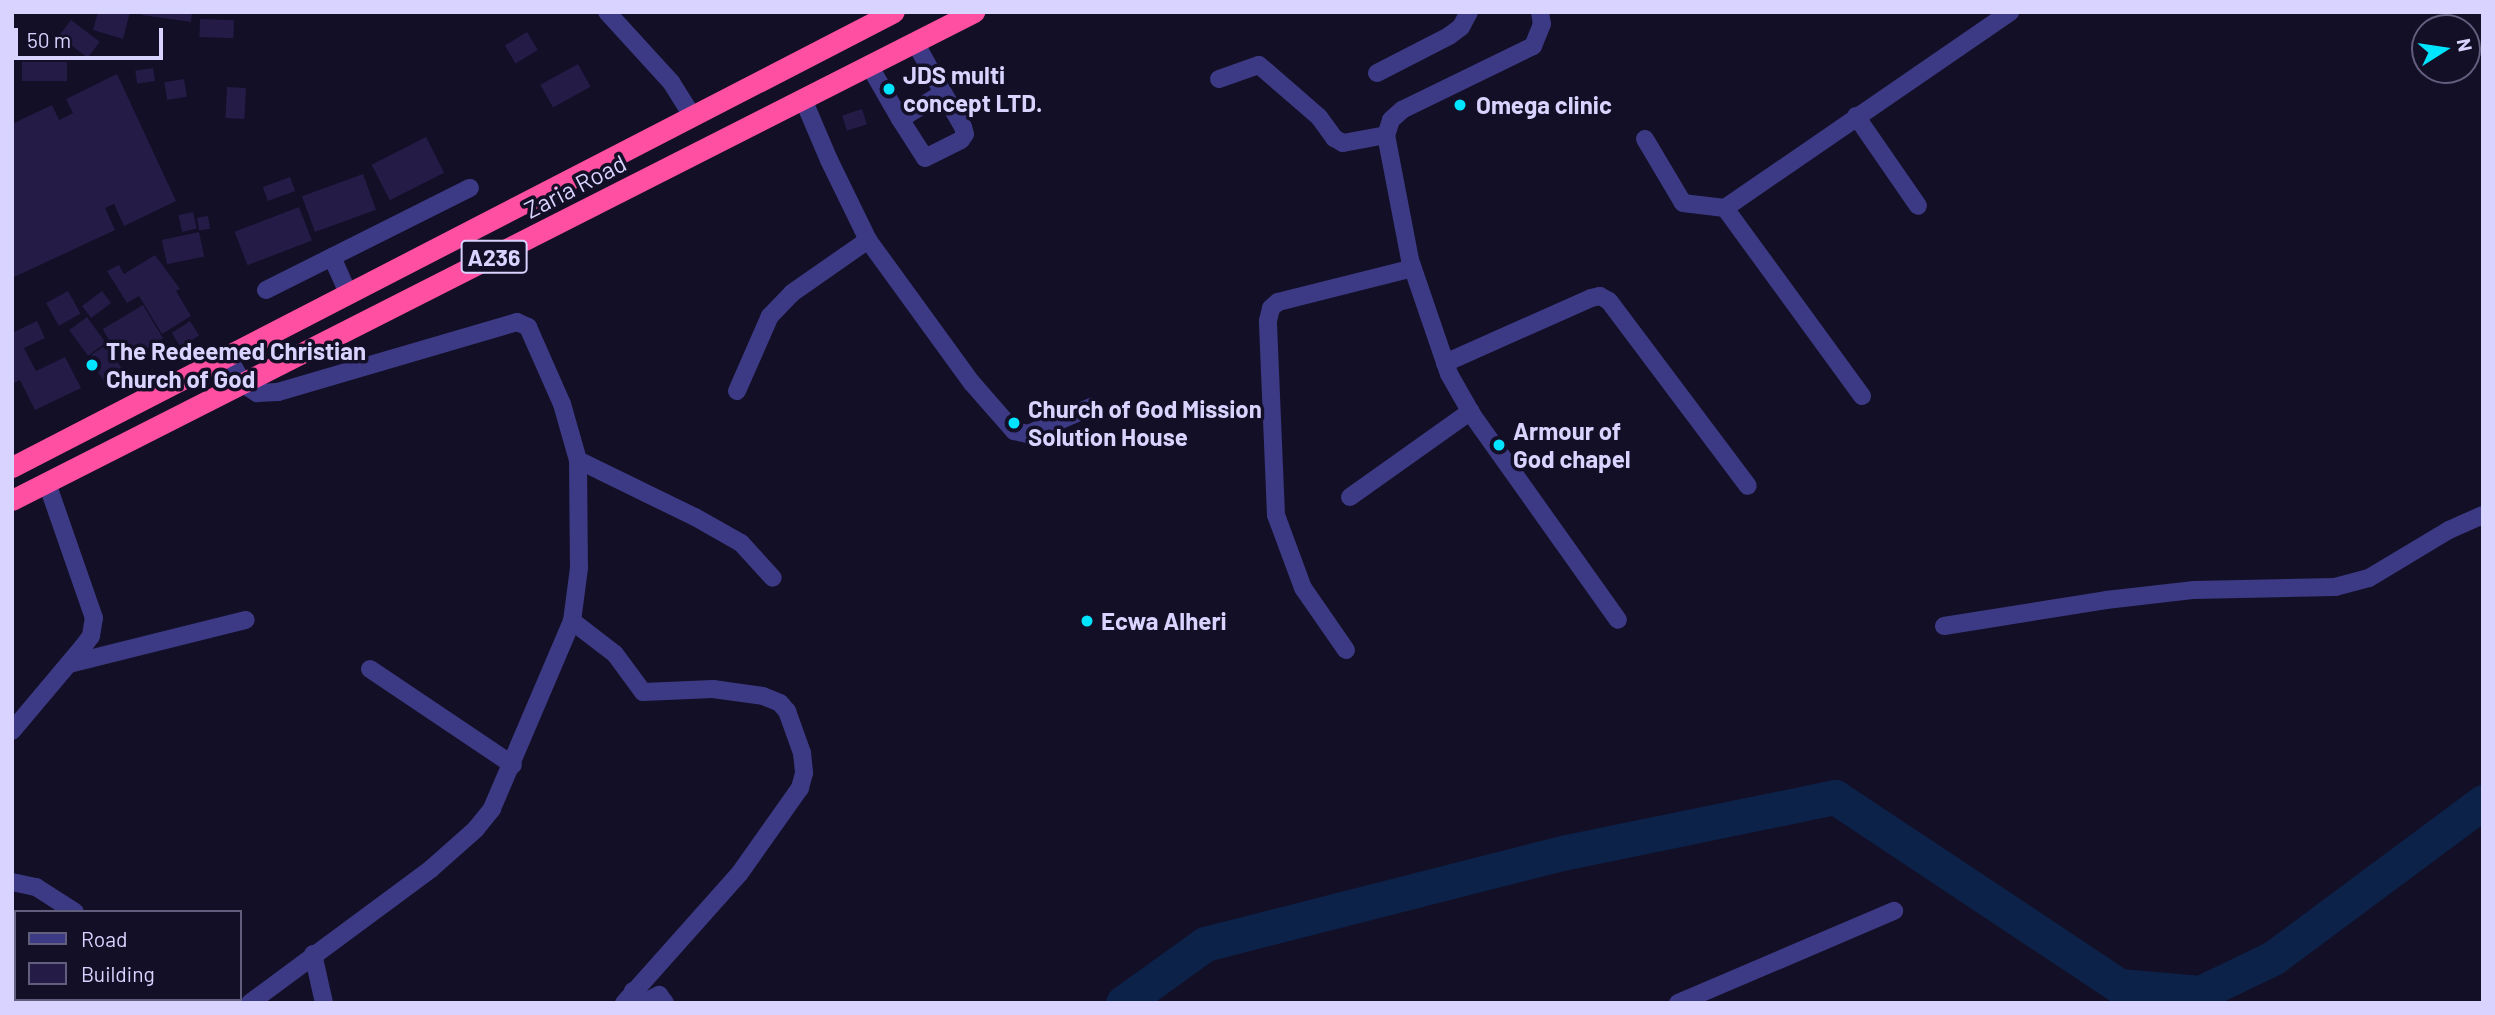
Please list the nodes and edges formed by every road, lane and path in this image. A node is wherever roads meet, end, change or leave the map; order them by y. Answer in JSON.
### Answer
{"nodes":[{"id":1,"x":607,"y":12,"type":"edge"},
{"id":2,"x":894,"y":12,"type":"edge"},
{"id":3,"x":974,"y":12,"type":"edge"},
{"id":4,"x":1469,"y":12,"type":"edge"},
{"id":5,"x":1540,"y":12,"type":"edge"},
{"id":6,"x":2010,"y":12,"type":"edge"},
{"id":7,"x":1987,"y":18,"type":"edge"},
{"id":8,"x":915,"y":42,"type":"junction"},
{"id":9,"x":827,"y":46,"type":"junction"},
{"id":10,"x":869,"y":65,"type":"junction"},
{"id":11,"x":1377,"y":73,"type":"dead end"},
{"id":12,"x":846,"y":77,"type":"junction"},
{"id":13,"x":1219,"y":79,"type":"dead end"},
{"id":14,"x":943,"y":93,"type":"junction"},
{"id":15,"x":803,"y":99,"type":"junction"},
{"id":16,"x":692,"y":115,"type":"junction"},
{"id":17,"x":1856,"y":116,"type":"junction"},
{"id":18,"x":900,"y":119,"type":"junction"},
{"id":19,"x":1386,"y":135,"type":"junction"},
{"id":20,"x":1645,"y":139,"type":"dead end"},
{"id":21,"x":470,"y":188,"type":"dead end"},
{"id":22,"x":1918,"y":206,"type":"dead end"},
{"id":23,"x":1725,"y":208,"type":"junction"},
{"id":24,"x":868,"y":240,"type":"junction"},
{"id":25,"x":332,"y":257,"type":"junction"},
{"id":26,"x":1413,"y":268,"type":"junction"},
{"id":27,"x":266,"y":290,"type":"dead end"},
{"id":28,"x":348,"y":293,"type":"junction"},
{"id":29,"x":227,"y":355,"type":"junction"},
{"id":30,"x":1445,"y":363,"type":"junction"},
{"id":31,"x":243,"y":384,"type":"junction"},
{"id":32,"x":737,"y":391,"type":"dead end"},
{"id":33,"x":1862,"y":396,"type":"dead end"},
{"id":34,"x":1091,"y":407,"type":"dead end"},
{"id":35,"x":1471,"y":411,"type":"junction"},
{"id":36,"x":579,"y":460,"type":"junction"},
{"id":37,"x":12,"y":467,"type":"edge"},
{"id":38,"x":47,"y":483,"type":"junction"},
{"id":39,"x":1748,"y":486,"type":"dead end"},
{"id":40,"x":1350,"y":497,"type":"dead end"},
{"id":41,"x":12,"y":500,"type":"edge"},
{"id":42,"x":2483,"y":515,"type":"edge"},
{"id":43,"x":774,"y":578,"type":"dead end"},
{"id":44,"x":246,"y":620,"type":"dead end"},
{"id":45,"x":1618,"y":620,"type":"dead end"},
{"id":46,"x":572,"y":621,"type":"junction"},
{"id":47,"x":1944,"y":626,"type":"dead end"},
{"id":48,"x":1346,"y":650,"type":"dead end"},
{"id":49,"x":69,"y":664,"type":"junction"},
{"id":50,"x":370,"y":669,"type":"dead end"},
{"id":51,"x":12,"y":731,"type":"edge"},
{"id":52,"x":513,"y":765,"type":"junction"},
{"id":53,"x":12,"y":882,"type":"edge"},
{"id":54,"x":72,"y":910,"type":"edge"},
{"id":55,"x":1894,"y":911,"type":"dead end"},
{"id":56,"x":313,"y":954,"type":"junction"},
{"id":57,"x":629,"y":997,"type":"edge"},
{"id":58,"x":1688,"y":1000,"type":"edge"},
{"id":59,"x":250,"y":1003,"type":"edge"},
{"id":60,"x":324,"y":1003,"type":"edge"},
{"id":61,"x":665,"y":1003,"type":"edge"}],
"edges":[{"from":1,"to":16,"type":"street"},
{"from":2,"to":9,"type":"highway","number":"A236"},
{"from":3,"to":8,"type":"highway","name":"Zaria Road","number":"A236"},
{"from":4,"to":11,"type":"street"},
{"from":5,"to":19,"type":"street"},
{"from":6,"to":7,"type":"street"},
{"from":7,"to":17,"type":"street"},
{"from":8,"to":10,"type":"highway","name":"Zaria Road","number":"A236"},
{"from":8,"to":14,"type":"street"},
{"from":9,"to":12,"type":"highway"},
{"from":9,"to":16,"type":"highway","number":"A236"},
{"from":10,"to":12,"type":"highway","name":"Zaria Road","number":"A236"},
{"from":10,"to":18,"type":"street"},
{"from":12,"to":15,"type":"highway","name":"Zaria Road","number":"A236"},
{"from":13,"to":19,"type":"street"},
{"from":14,"to":18,"type":"street"},
{"from":14,"to":18,"type":"street"},
{"from":15,"to":24,"type":"street"},
{"from":15,"to":31,"type":"highway","name":"Zaria Road","number":"A236"},
{"from":16,"to":28,"type":"highway","number":"A236"},
{"from":17,"to":22,"type":"street"},
{"from":17,"to":23,"type":"street"},
{"from":19,"to":26,"type":"street"},
{"from":20,"to":23,"type":"street"},
{"from":21,"to":25,"type":"street"},
{"from":23,"to":33,"type":"street"},
{"from":24,"to":32,"type":"street"},
{"from":24,"to":34,"type":"street"},
{"from":25,"to":27,"type":"street"},
{"from":25,"to":28,"type":"street"},
{"from":26,"to":30,"type":"street"},
{"from":26,"to":48,"type":"street"},
{"from":28,"to":29,"type":"highway","number":"A236"},
{"from":29,"to":31,"type":"street"},
{"from":29,"to":37,"type":"highway","number":"A236"},
{"from":30,"to":35,"type":"street"},
{"from":30,"to":39,"type":"street"},
{"from":31,"to":36,"type":"street"},
{"from":31,"to":38,"type":"highway","name":"Zaria Road","number":"A236"},
{"from":35,"to":40,"type":"street"},
{"from":35,"to":45,"type":"street"},
{"from":36,"to":43,"type":"street"},
{"from":36,"to":46,"type":"street"},
{"from":38,"to":41,"type":"highway","name":"Zaria Road","number":"A236"},
{"from":38,"to":49,"type":"street"},
{"from":42,"to":47,"type":"street"},
{"from":44,"to":49,"type":"street"},
{"from":46,"to":52,"type":"street"},
{"from":46,"to":57,"type":"street"},
{"from":49,"to":51,"type":"street"},
{"from":50,"to":52,"type":"street"},
{"from":52,"to":56,"type":"street"},
{"from":53,"to":54,"type":"street"},
{"from":55,"to":58,"type":"street"},
{"from":56,"to":59,"type":"street"},
{"from":56,"to":60,"type":"street"},
{"from":57,"to":61,"type":"street"}]}
